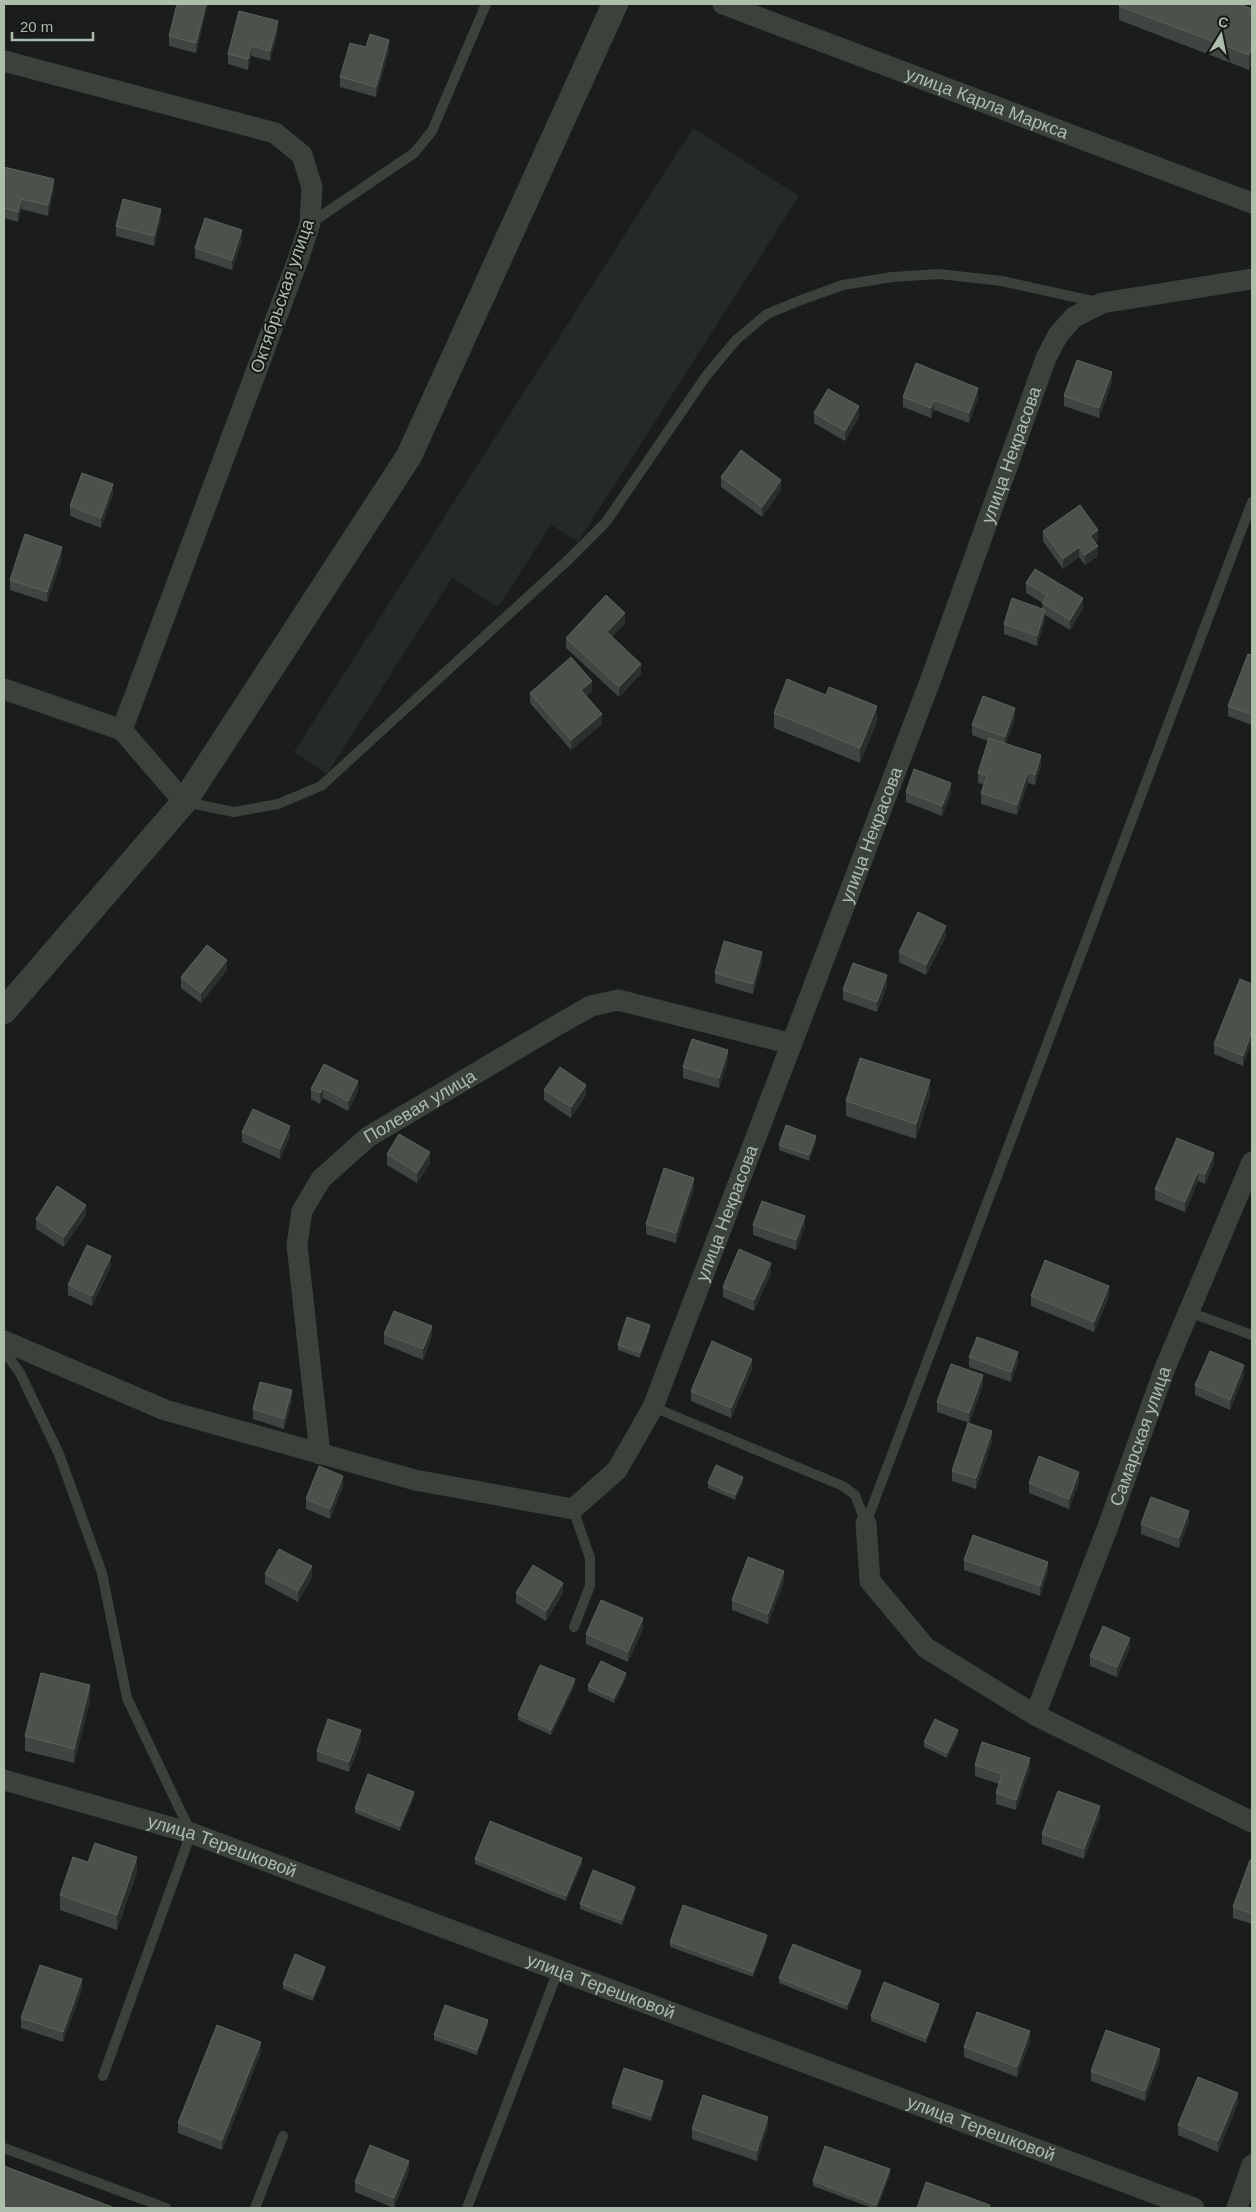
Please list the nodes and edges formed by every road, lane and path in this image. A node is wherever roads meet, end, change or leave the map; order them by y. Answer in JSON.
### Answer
{"nodes":[{"id":1,"x":486,"y":4,"type":"edge"},
{"id":2,"x":615,"y":4,"type":"edge"},
{"id":3,"x":723,"y":4,"type":"edge"},
{"id":4,"x":4,"y":62,"type":"edge"},
{"id":5,"x":1252,"y":203,"type":"edge"},
{"id":6,"x":310,"y":224,"type":"junction"},
{"id":7,"x":1252,"y":279,"type":"edge"},
{"id":8,"x":1102,"y":303,"type":"junction"},
{"id":9,"x":1252,"y":502,"type":"edge"},
{"id":10,"x":4,"y":689,"type":"edge"},
{"id":11,"x":122,"y":730,"type":"junction"},
{"id":12,"x":184,"y":802,"type":"junction"},
{"id":13,"x":4,"y":1010,"type":"edge"},
{"id":14,"x":792,"y":1044,"type":"junction"},
{"id":15,"x":1252,"y":1162,"type":"edge"},
{"id":16,"x":1189,"y":1312,"type":"junction"},
{"id":17,"x":1252,"y":1335,"type":"edge"},
{"id":18,"x":4,"y":1342,"type":"edge"},
{"id":19,"x":4,"y":1351,"type":"edge"},
{"id":20,"x":653,"y":1407,"type":"junction"},
{"id":21,"x":320,"y":1454,"type":"junction"},
{"id":22,"x":573,"y":1509,"type":"junction"},
{"id":23,"x":866,"y":1524,"type":"junction"},
{"id":24,"x":574,"y":1627,"type":"dead end"},
{"id":25,"x":1035,"y":1715,"type":"junction"},
{"id":26,"x":4,"y":1780,"type":"edge"},
{"id":27,"x":1252,"y":1822,"type":"edge"},
{"id":28,"x":191,"y":1833,"type":"junction"},
{"id":29,"x":558,"y":1971,"type":"junction"},
{"id":30,"x":103,"y":2076,"type":"dead end"},
{"id":31,"x":283,"y":2136,"type":"dead end"},
{"id":32,"x":4,"y":2148,"type":"edge"},
{"id":33,"x":1252,"y":2165,"type":"edge"},
{"id":34,"x":166,"y":2208,"type":"edge"},
{"id":35,"x":255,"y":2208,"type":"edge"},
{"id":36,"x":467,"y":2208,"type":"edge"},
{"id":37,"x":1194,"y":2208,"type":"edge"},
{"id":38,"x":1237,"y":2208,"type":"edge"}],
"edges":[{"from":1,"to":6,"type":"lane"},
{"from":2,"to":12,"type":"street"},
{"from":3,"to":5,"type":"street","name":"улица Карла Маркса"},
{"from":4,"to":6,"type":"street","name":"Октябрьская улица"},
{"from":6,"to":11,"type":"street","name":"Октябрьская улица"},
{"from":7,"to":8,"type":"street","name":"улица Некрасова"},
{"from":8,"to":12,"type":"lane"},
{"from":8,"to":14,"type":"street","name":"улица Некрасова"},
{"from":9,"to":23,"type":"lane"},
{"from":10,"to":11,"type":"street"},
{"from":11,"to":12,"type":"street"},
{"from":12,"to":13,"type":"street"},
{"from":14,"to":20,"type":"street","name":"улица Некрасова"},
{"from":14,"to":21,"type":"street","name":"Полевая улица"},
{"from":15,"to":16,"type":"street","name":"Самарская улица"},
{"from":16,"to":17,"type":"lane"},
{"from":16,"to":25,"type":"street","name":"Самарская улица"},
{"from":18,"to":21,"type":"street"},
{"from":19,"to":28,"type":"lane"},
{"from":20,"to":22,"type":"street","name":"улица Некрасова"},
{"from":20,"to":23,"type":"lane"},
{"from":21,"to":22,"type":"street"},
{"from":22,"to":24,"type":"lane"},
{"from":23,"to":25,"type":"street"},
{"from":25,"to":27,"type":"street"},
{"from":26,"to":28,"type":"street","name":"улица Терешковой"},
{"from":28,"to":29,"type":"street","name":"улица Терешковой"},
{"from":28,"to":30,"type":"lane"},
{"from":29,"to":36,"type":"lane"},
{"from":29,"to":37,"type":"street","name":"улица Терешковой"},
{"from":31,"to":35,"type":"lane"},
{"from":32,"to":34,"type":"lane"},
{"from":33,"to":38,"type":"street"}]}
